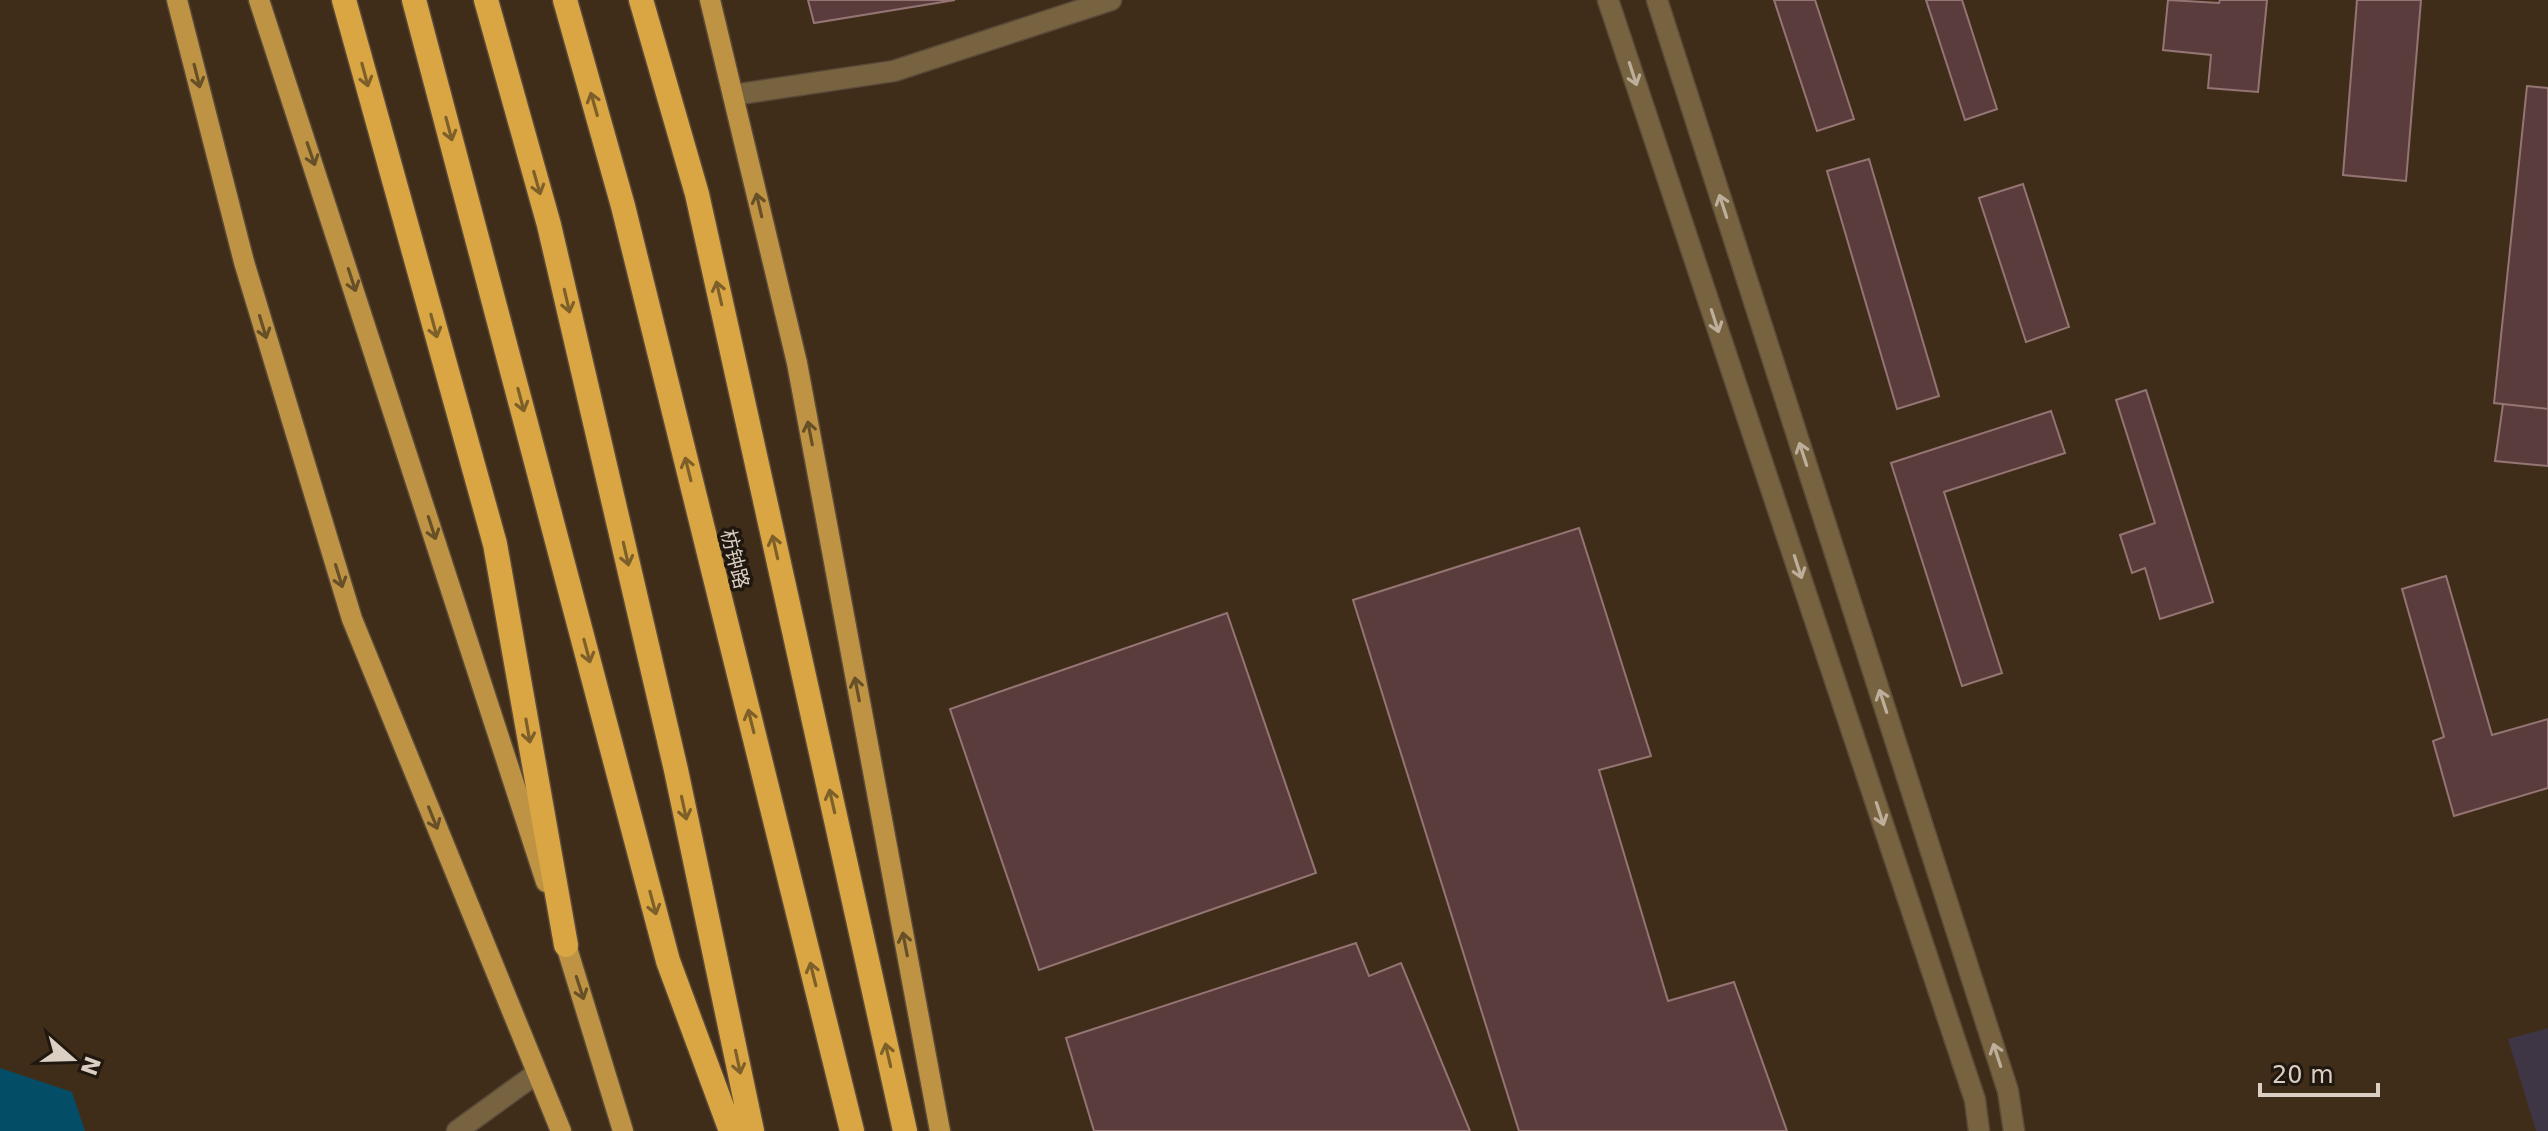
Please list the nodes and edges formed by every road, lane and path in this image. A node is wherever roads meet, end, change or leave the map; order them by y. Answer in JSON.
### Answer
{"nodes":[{"id":1,"x":177,"y":0,"type":"edge"},
{"id":2,"x":259,"y":0,"type":"edge"},
{"id":3,"x":344,"y":0,"type":"edge"},
{"id":4,"x":414,"y":0,"type":"edge"},
{"id":5,"x":486,"y":0,"type":"edge"},
{"id":6,"x":565,"y":0,"type":"edge"},
{"id":7,"x":641,"y":0,"type":"edge"},
{"id":8,"x":710,"y":0,"type":"edge"},
{"id":9,"x":1111,"y":0,"type":"edge"},
{"id":10,"x":1608,"y":0,"type":"edge"},
{"id":11,"x":1657,"y":0,"type":"edge"},
{"id":12,"x":733,"y":95,"type":"junction"},
{"id":13,"x":566,"y":945,"type":"junction"},
{"id":14,"x":537,"y":1073,"type":"junction"},
{"id":15,"x":457,"y":1131,"type":"edge"},
{"id":16,"x":561,"y":1131,"type":"edge"},
{"id":17,"x":623,"y":1131,"type":"edge"},
{"id":18,"x":731,"y":1131,"type":"edge"},
{"id":19,"x":752,"y":1131,"type":"edge"},
{"id":20,"x":852,"y":1131,"type":"edge"},
{"id":21,"x":905,"y":1131,"type":"edge"},
{"id":22,"x":940,"y":1131,"type":"edge"},
{"id":23,"x":1979,"y":1131,"type":"edge"},
{"id":24,"x":2014,"y":1131,"type":"edge"}],
"edges":[{"from":1,"to":14,"type":"main road","one_way":true},
{"from":2,"to":13,"type":"main road","one_way":true},
{"from":3,"to":13,"type":"highway","one_way":true},
{"from":4,"to":18,"type":"highway","one_way":true},
{"from":5,"to":19,"type":"highway","one_way":true},
{"from":20,"to":6,"type":"highway","name":"枋钟路","one_way":true},
{"from":21,"to":7,"type":"highway","one_way":true},
{"from":8,"to":12,"type":"main road"},
{"from":9,"to":12,"type":"street"},
{"from":10,"to":23,"type":"street","one_way":true},
{"from":24,"to":11,"type":"street","one_way":true},
{"from":22,"to":12,"type":"main road","one_way":true},
{"from":13,"to":17,"type":"main road","one_way":true},
{"from":14,"to":15,"type":"street"},
{"from":14,"to":16,"type":"main road"}]}
